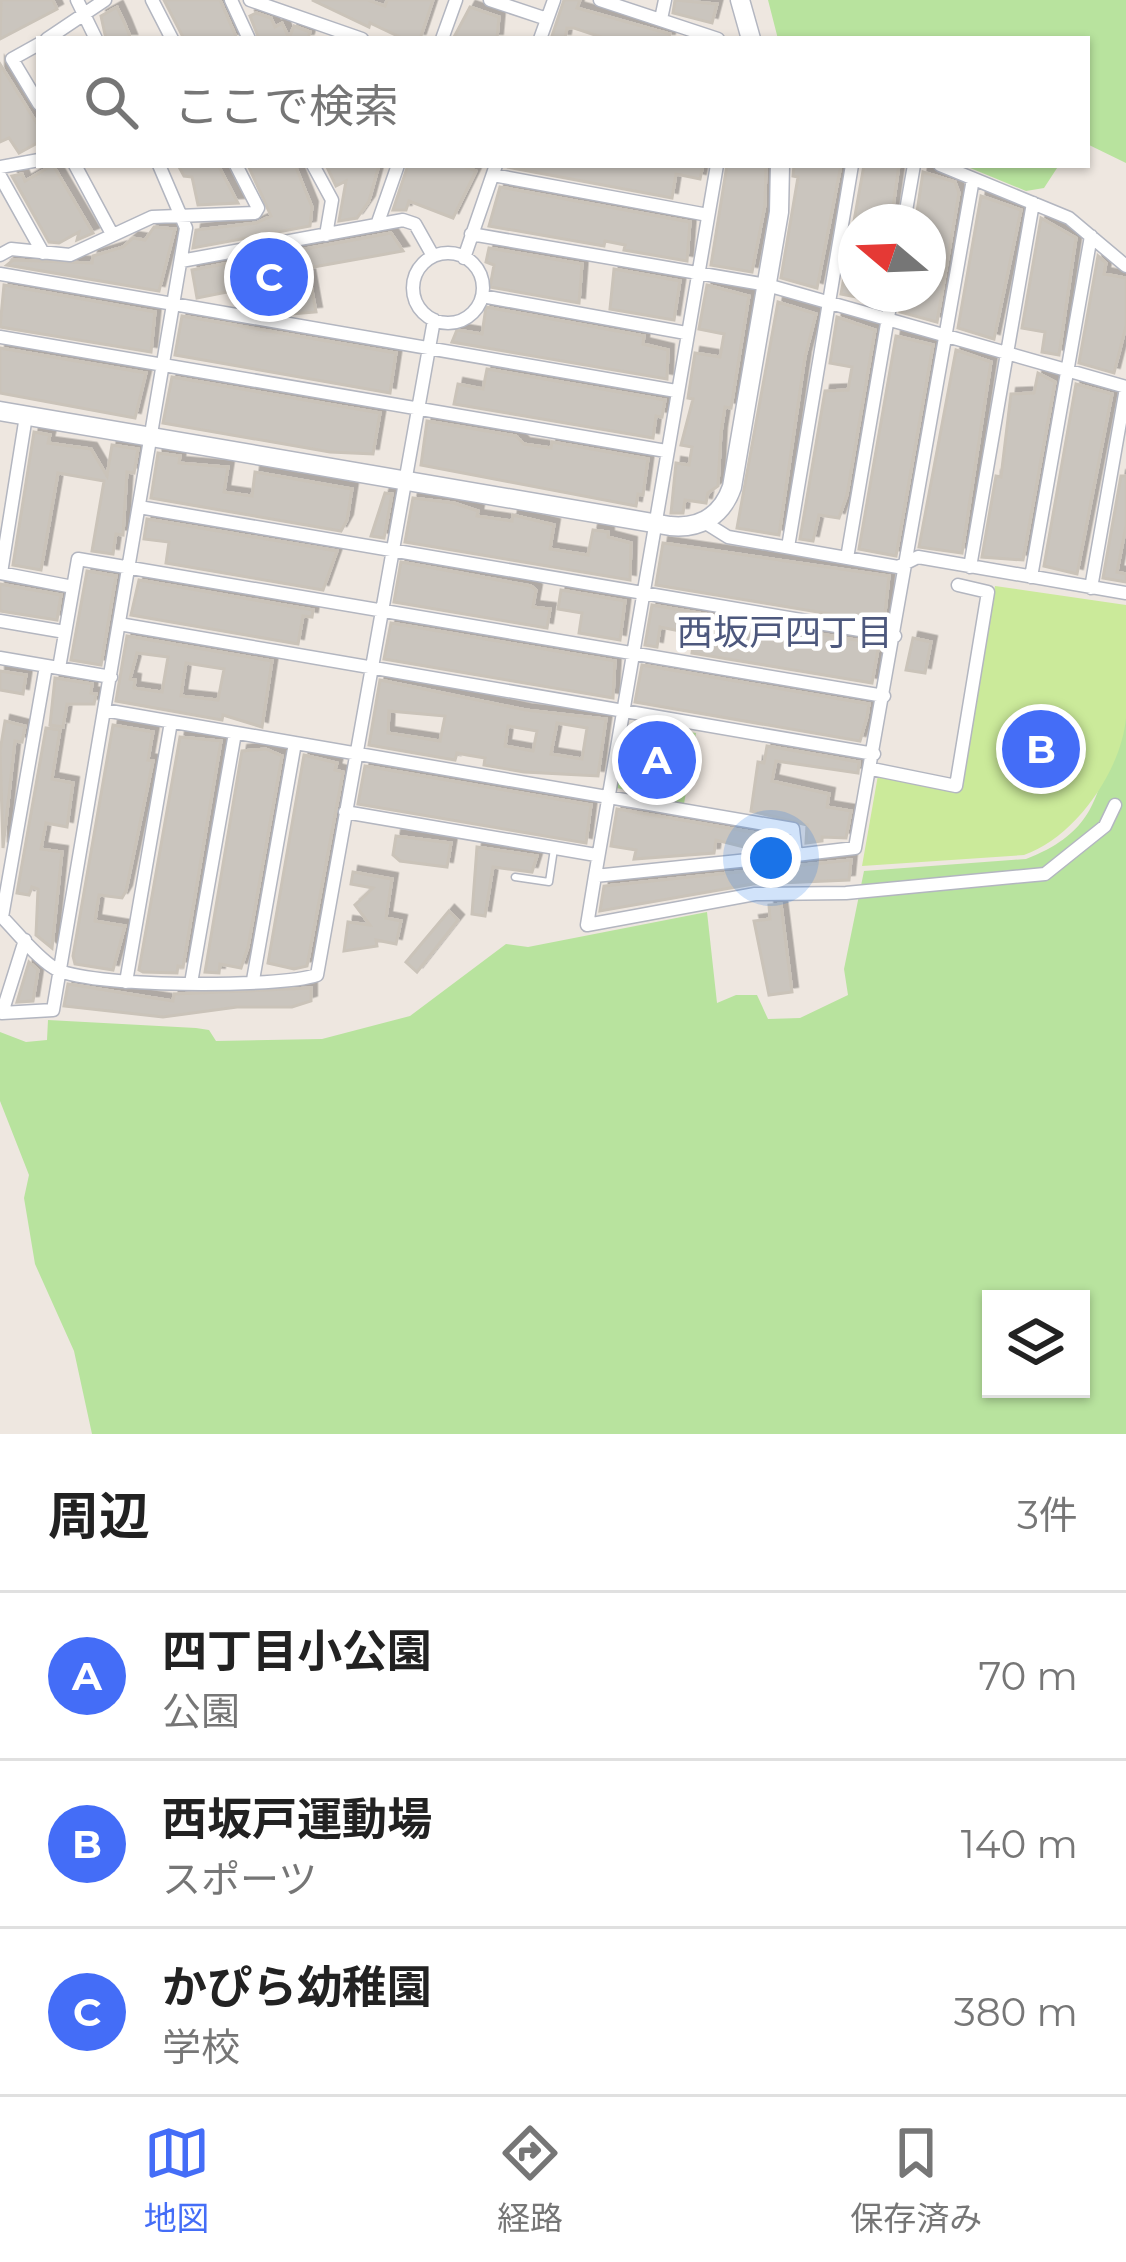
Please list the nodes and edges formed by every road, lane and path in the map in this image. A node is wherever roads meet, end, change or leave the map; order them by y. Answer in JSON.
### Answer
{"nodes":[{"id":1,"x":77,"y":0,"type":"edge"},
{"id":2,"x":105,"y":0,"type":"edge"},
{"id":3,"x":152,"y":0,"type":"edge"},
{"id":4,"x":231,"y":0,"type":"edge"},
{"id":5,"x":250,"y":0,"type":"edge"},
{"id":6,"x":456,"y":0,"type":"edge"},
{"id":7,"x":490,"y":0,"type":"edge"},
{"id":8,"x":554,"y":0,"type":"edge"},
{"id":9,"x":600,"y":0,"type":"edge"},
{"id":10,"x":664,"y":0,"type":"edge"},
{"id":11,"x":740,"y":0,"type":"edge"},
{"id":12,"x":85,"y":17,"type":"junction"},
{"id":13,"x":547,"y":20,"type":"junction"},
{"id":14,"x":661,"y":20,"type":"junction"},
{"id":15,"x":330,"y":33,"type":"edge"},
{"id":16,"x":52,"y":36,"type":"edge"},
{"id":17,"x":94,"y":36,"type":"edge"},
{"id":18,"x":170,"y":36,"type":"edge"},
{"id":19,"x":248,"y":36,"type":"edge"},
{"id":20,"x":443,"y":36,"type":"edge"},
{"id":21,"x":541,"y":36,"type":"edge"},
{"id":22,"x":709,"y":36,"type":"edge"},
{"id":23,"x":750,"y":36,"type":"edge"},
{"id":24,"x":36,"y":46,"type":"edge"},
{"id":25,"x":36,"y":99,"type":"edge"},
{"id":26,"x":36,"y":161,"type":"edge"},
{"id":27,"x":0,"y":167,"type":"edge"},
{"id":28,"x":77,"y":168,"type":"edge"},
{"id":29,"x":161,"y":168,"type":"edge"},
{"id":30,"x":238,"y":168,"type":"edge"},
{"id":31,"x":315,"y":168,"type":"edge"},
{"id":32,"x":397,"y":168,"type":"edge"},
{"id":33,"x":492,"y":168,"type":"edge"},
{"id":34,"x":717,"y":168,"type":"edge"},
{"id":35,"x":780,"y":168,"type":"edge"},
{"id":36,"x":852,"y":168,"type":"edge"},
{"id":37,"x":913,"y":168,"type":"edge"},
{"id":38,"x":947,"y":168,"type":"edge"},
{"id":39,"x":0,"y":176,"type":"edge"},
{"id":40,"x":973,"y":179,"type":"junction"},
{"id":41,"x":1033,"y":203,"type":"junction"},
{"id":42,"x":907,"y":204,"type":"edge"},
{"id":43,"x":185,"y":215,"type":"junction"},
{"id":44,"x":708,"y":215,"type":"junction"},
{"id":45,"x":377,"y":225,"type":"junction"},
{"id":46,"x":112,"y":234,"type":"junction"},
{"id":47,"x":471,"y":234,"type":"junction"},
{"id":48,"x":326,"y":236,"type":"junction"},
{"id":49,"x":1091,"y":236,"type":"junction"},
{"id":50,"x":43,"y":253,"type":"junction"},
{"id":51,"x":0,"y":254,"type":"edge"},
{"id":52,"x":433,"y":256,"type":"junction"},
{"id":53,"x":464,"y":257,"type":"junction"},
{"id":54,"x":181,"y":261,"type":"junction"},
{"id":55,"x":1126,"y":266,"type":"edge"},
{"id":56,"x":0,"y":274,"type":"edge"},
{"id":57,"x":696,"y":274,"type":"junction"},
{"id":58,"x":767,"y":286,"type":"junction"},
{"id":59,"x":482,"y":296,"type":"junction"},
{"id":60,"x":829,"y":303,"type":"junction"},
{"id":61,"x":174,"y":304,"type":"junction"},
{"id":62,"x":889,"y":312,"type":"edge"},
{"id":63,"x":434,"y":320,"type":"junction"},
{"id":64,"x":887,"y":320,"type":"junction"},
{"id":65,"x":686,"y":333,"type":"junction"},
{"id":66,"x":944,"y":336,"type":"junction"},
{"id":67,"x":0,"y":338,"type":"edge"},
{"id":68,"x":426,"y":347,"type":"junction"},
{"id":69,"x":1006,"y":353,"type":"junction"},
{"id":70,"x":164,"y":365,"type":"junction"},
{"id":71,"x":1066,"y":370,"type":"junction"},
{"id":72,"x":1126,"y":387,"type":"edge"},
{"id":73,"x":676,"y":391,"type":"junction"},
{"id":74,"x":415,"y":410,"type":"junction"},
{"id":75,"x":0,"y":412,"type":"edge"},
{"id":76,"x":26,"y":416,"type":"junction"},
{"id":77,"x":152,"y":437,"type":"junction"},
{"id":78,"x":666,"y":451,"type":"junction"},
{"id":79,"x":0,"y":476,"type":"edge"},
{"id":80,"x":17,"y":478,"type":"junction"},
{"id":81,"x":403,"y":484,"type":"junction"},
{"id":82,"x":140,"y":507,"type":"junction"},
{"id":83,"x":704,"y":522,"type":"junction"},
{"id":84,"x":655,"y":524,"type":"junction"},
{"id":85,"x":4,"y":525,"type":"edge"},
{"id":86,"x":788,"y":547,"type":"junction"},
{"id":87,"x":392,"y":550,"type":"junction"},
{"id":88,"x":847,"y":558,"type":"junction"},
{"id":89,"x":906,"y":566,"type":"junction"},
{"id":90,"x":130,"y":567,"type":"junction"},
{"id":91,"x":970,"y":567,"type":"junction"},
{"id":92,"x":923,"y":572,"type":"dead end"},
{"id":93,"x":0,"y":573,"type":"edge"},
{"id":94,"x":1031,"y":577,"type":"junction"},
{"id":95,"x":958,"y":585,"type":"dead end"},
{"id":96,"x":73,"y":587,"type":"junction"},
{"id":97,"x":1091,"y":588,"type":"junction"},
{"id":98,"x":643,"y":592,"type":"junction"},
{"id":99,"x":1126,"y":593,"type":"edge"},
{"id":100,"x":381,"y":610,"type":"junction"},
{"id":101,"x":0,"y":621,"type":"edge"},
{"id":102,"x":119,"y":624,"type":"junction"},
{"id":103,"x":65,"y":632,"type":"junction"},
{"id":104,"x":895,"y":636,"type":"junction"},
{"id":105,"x":632,"y":653,"type":"junction"},
{"id":106,"x":0,"y":658,"type":"edge"},
{"id":107,"x":52,"y":667,"type":"junction"},
{"id":108,"x":371,"y":669,"type":"junction"},
{"id":109,"x":111,"y":676,"type":"junction"},
{"id":110,"x":884,"y":696,"type":"junction"},
{"id":111,"x":104,"y":710,"type":"junction"},
{"id":112,"x":622,"y":712,"type":"junction"},
{"id":113,"x":171,"y":722,"type":"junction"},
{"id":114,"x":235,"y":733,"type":"junction"},
{"id":115,"x":295,"y":743,"type":"junction"},
{"id":116,"x":355,"y":754,"type":"junction"},
{"id":117,"x":874,"y":754,"type":"junction"},
{"id":118,"x":872,"y":769,"type":"junction"},
{"id":119,"x":608,"y":795,"type":"junction"},
{"id":120,"x":1115,"y":806,"type":"dead end"},
{"id":121,"x":346,"y":812,"type":"junction"},
{"id":122,"x":554,"y":849,"type":"junction"},
{"id":123,"x":596,"y":855,"type":"junction"},
{"id":124,"x":796,"y":855,"type":"junction"},
{"id":125,"x":595,"y":876,"type":"junction"},
{"id":126,"x":515,"y":878,"type":"dead end"},
{"id":127,"x":1,"y":916,"type":"edge"},
{"id":128,"x":25,"y":940,"type":"junction"},
{"id":129,"x":57,"y":971,"type":"junction"},
{"id":130,"x":254,"y":980,"type":"junction"},
{"id":131,"x":126,"y":982,"type":"junction"},
{"id":132,"x":191,"y":983,"type":"junction"}],
"edges":[{"from":1,"to":12,"type":"street"},
{"from":2,"to":12,"type":"street"},
{"from":3,"to":18,"type":"street"},
{"from":4,"to":19,"type":"street"},
{"from":5,"to":15,"type":"street"},
{"from":6,"to":20,"type":"street"},
{"from":7,"to":13,"type":"street"},
{"from":8,"to":13,"type":"street"},
{"from":9,"to":14,"type":"street"},
{"from":10,"to":14,"type":"street"},
{"from":11,"to":23,"type":"street"},
{"from":12,"to":16,"type":"street"},
{"from":12,"to":17,"type":"street"},
{"from":13,"to":21,"type":"street"},
{"from":14,"to":22,"type":"street"},
{"from":24,"to":25,"type":"street"},
{"from":26,"to":27,"type":"street"},
{"from":28,"to":46,"type":"street"},
{"from":29,"to":43,"type":"street"},
{"from":30,"to":43,"type":"street"},
{"from":31,"to":48,"type":"street"},
{"from":32,"to":45,"type":"street"},
{"from":33,"to":44,"type":"street"},
{"from":33,"to":47,"type":"street"},
{"from":34,"to":44,"type":"street"},
{"from":35,"to":58,"type":"street"},
{"from":36,"to":60,"type":"street"},
{"from":37,"to":42,"type":"street"},
{"from":38,"to":40,"type":"street"},
{"from":39,"to":50,"type":"street"},
{"from":40,"to":41,"type":"street"},
{"from":40,"to":66,"type":"street"},
{"from":41,"to":49,"type":"street"},
{"from":41,"to":69,"type":"street"},
{"from":43,"to":46,"type":"street"},
{"from":43,"to":54,"type":"street"},
{"from":44,"to":57,"type":"street"},
{"from":45,"to":48,"type":"street"},
{"from":45,"to":52,"type":"street"},
{"from":46,"to":50,"type":"street"},
{"from":47,"to":53,"type":"street"},
{"from":47,"to":57,"type":"street"},
{"from":48,"to":54,"type":"street"},
{"from":49,"to":55,"type":"street"},
{"from":49,"to":71,"type":"street"},
{"from":50,"to":51,"type":"street"},
{"from":52,"to":53,"type":"street"},
{"from":52,"to":63,"type":"street"},
{"from":53,"to":59,"type":"street"},
{"from":54,"to":61,"type":"street"},
{"from":56,"to":61,"type":"street"},
{"from":57,"to":58,"type":"street"},
{"from":57,"to":65,"type":"street"},
{"from":58,"to":60,"type":"street"},
{"from":58,"to":83,"type":"street"},
{"from":59,"to":63,"type":"street"},
{"from":59,"to":65,"type":"street"},
{"from":60,"to":64,"type":"street"},
{"from":60,"to":86,"type":"street"},
{"from":61,"to":68,"type":"street"},
{"from":61,"to":70,"type":"street"},
{"from":62,"to":64,"type":"street"},
{"from":63,"to":68,"type":"street"},
{"from":64,"to":66,"type":"street"},
{"from":64,"to":88,"type":"street"},
{"from":65,"to":73,"type":"street"},
{"from":66,"to":69,"type":"street"},
{"from":66,"to":89,"type":"street"},
{"from":67,"to":70,"type":"street"},
{"from":68,"to":73,"type":"street"},
{"from":68,"to":74,"type":"street"},
{"from":69,"to":71,"type":"street"},
{"from":69,"to":91,"type":"street"},
{"from":70,"to":74,"type":"street"},
{"from":70,"to":77,"type":"street"},
{"from":71,"to":72,"type":"street"},
{"from":71,"to":94,"type":"street"},
{"from":72,"to":97,"type":"street"},
{"from":73,"to":78,"type":"street"},
{"from":74,"to":78,"type":"street"},
{"from":74,"to":81,"type":"street"},
{"from":75,"to":76,"type":"street"},
{"from":76,"to":77,"type":"street"},
{"from":76,"to":80,"type":"street"},
{"from":77,"to":81,"type":"street"},
{"from":77,"to":82,"type":"street"},
{"from":78,"to":84,"type":"street"},
{"from":79,"to":80,"type":"street"},
{"from":80,"to":85,"type":"street"},
{"from":81,"to":84,"type":"street"},
{"from":81,"to":87,"type":"street"},
{"from":82,"to":87,"type":"street"},
{"from":82,"to":90,"type":"street"},
{"from":83,"to":84,"type":"street"},
{"from":83,"to":86,"type":"street"},
{"from":84,"to":98,"type":"street"},
{"from":85,"to":93,"type":"street"},
{"from":86,"to":88,"type":"street"},
{"from":87,"to":98,"type":"street"},
{"from":87,"to":100,"type":"street"},
{"from":88,"to":89,"type":"street"},
{"from":89,"to":91,"type":"street"},
{"from":89,"to":92,"type":"street"},
{"from":89,"to":104,"type":"street"},
{"from":90,"to":96,"type":"street"},
{"from":90,"to":100,"type":"street"},
{"from":90,"to":102,"type":"street"},
{"from":91,"to":94,"type":"street"},
{"from":93,"to":96,"type":"street"},
{"from":94,"to":97,"type":"street"},
{"from":95,"to":118,"type":"street"},
{"from":96,"to":103,"type":"street"},
{"from":97,"to":99,"type":"street"},
{"from":98,"to":104,"type":"street"},
{"from":98,"to":105,"type":"street"},
{"from":100,"to":105,"type":"street"},
{"from":100,"to":108,"type":"street"},
{"from":101,"to":103,"type":"street"},
{"from":102,"to":108,"type":"street"},
{"from":102,"to":109,"type":"street"},
{"from":103,"to":107,"type":"street"},
{"from":104,"to":110,"type":"street"},
{"from":105,"to":110,"type":"street"},
{"from":105,"to":112,"type":"street"},
{"from":106,"to":107,"type":"street"},
{"from":107,"to":109,"type":"street"},
{"from":107,"to":127,"type":"street"},
{"from":108,"to":112,"type":"street"},
{"from":108,"to":116,"type":"street"},
{"from":109,"to":111,"type":"street"},
{"from":110,"to":117,"type":"street"},
{"from":111,"to":113,"type":"street"},
{"from":111,"to":129,"type":"street"},
{"from":112,"to":117,"type":"street"},
{"from":112,"to":119,"type":"street"},
{"from":113,"to":114,"type":"street"},
{"from":113,"to":131,"type":"street"},
{"from":114,"to":115,"type":"street"},
{"from":114,"to":132,"type":"street"},
{"from":115,"to":116,"type":"street"},
{"from":115,"to":130,"type":"street"},
{"from":116,"to":119,"type":"street"},
{"from":116,"to":121,"type":"street"},
{"from":117,"to":118,"type":"street"},
{"from":118,"to":124,"type":"street"},
{"from":119,"to":123,"type":"street"},
{"from":119,"to":124,"type":"street"},
{"from":120,"to":125,"type":"street"},
{"from":121,"to":122,"type":"street"},
{"from":121,"to":130,"type":"street"},
{"from":122,"to":123,"type":"street"},
{"from":122,"to":126,"type":"lane"},
{"from":123,"to":125,"type":"street"},
{"from":124,"to":125,"type":"street"},
{"from":127,"to":128,"type":"street"},
{"from":128,"to":129,"type":"street"},
{"from":128,"to":129,"type":"street"},
{"from":129,"to":131,"type":"street"},
{"from":130,"to":132,"type":"street"},
{"from":131,"to":132,"type":"street"}]}
